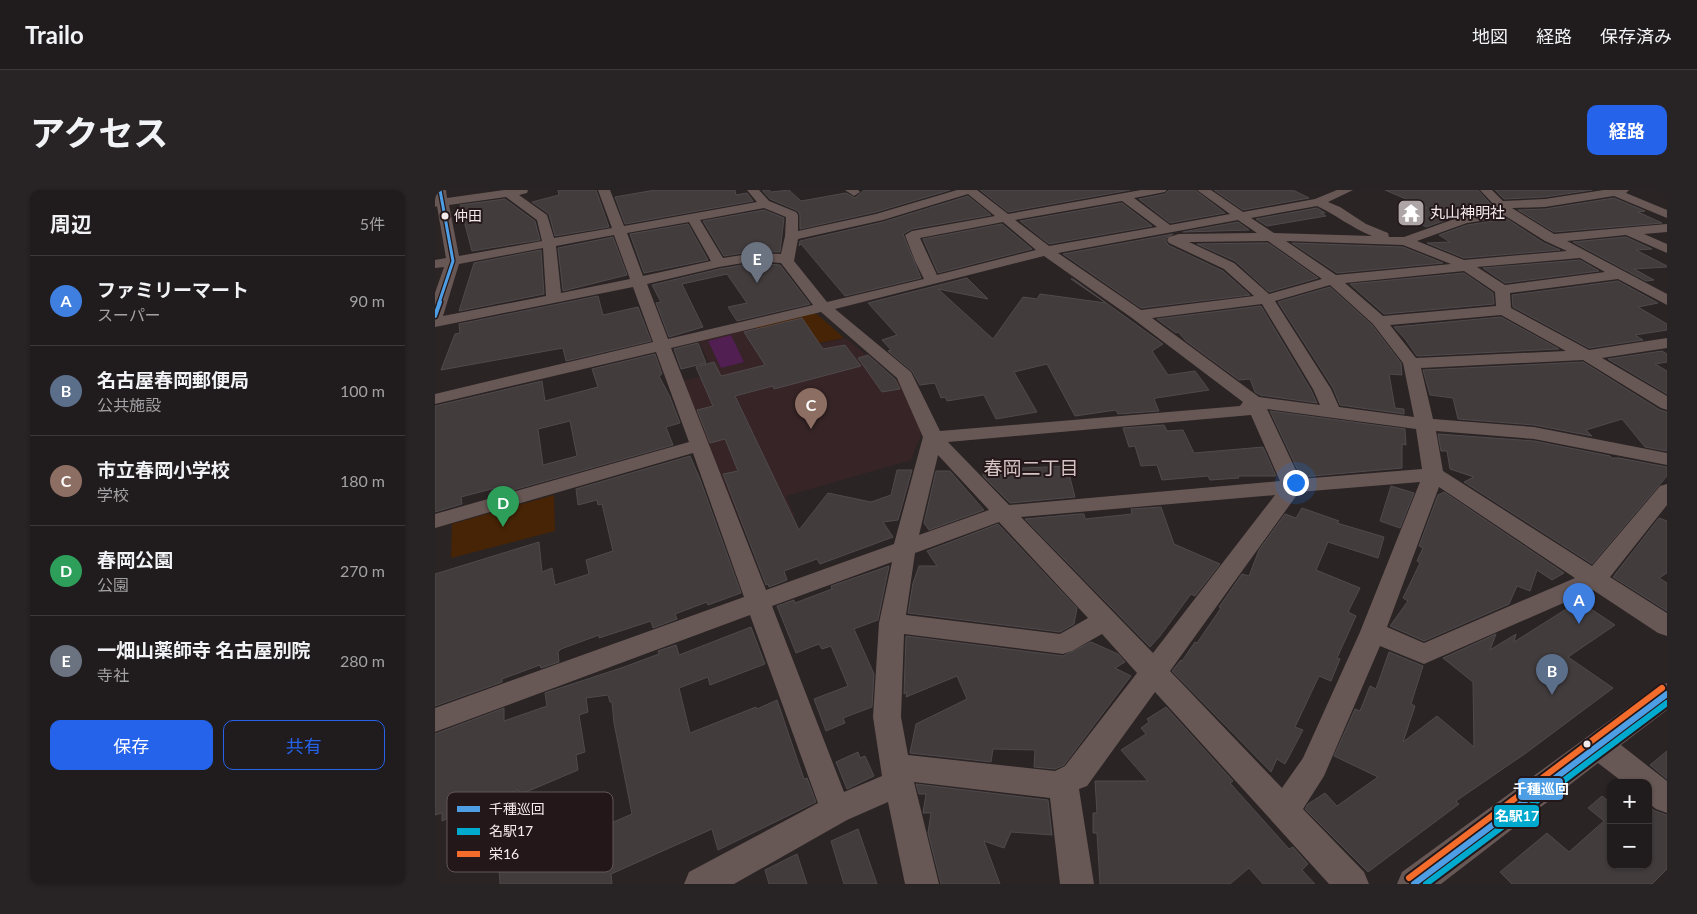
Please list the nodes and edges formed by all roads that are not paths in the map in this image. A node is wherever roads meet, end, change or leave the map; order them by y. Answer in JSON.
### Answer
{"nodes":[{"id":1,"x":530,"y":190,"type":"edge"},
{"id":2,"x":605,"y":190,"type":"edge"},
{"id":3,"x":753,"y":190,"type":"edge"},
{"id":4,"x":970,"y":190,"type":"edge"},
{"id":5,"x":1161,"y":190,"type":"edge"},
{"id":6,"x":1203,"y":190,"type":"edge"},
{"id":7,"x":1347,"y":190,"type":"edge"},
{"id":8,"x":1486,"y":190,"type":"edge"},
{"id":9,"x":1617,"y":191,"type":"edge"},
{"id":10,"x":508,"y":193,"type":"junction"},
{"id":11,"x":916,"y":194,"type":"dead end"},
{"id":12,"x":1125,"y":197,"type":"junction"},
{"id":13,"x":439,"y":198,"type":"edge"},
{"id":14,"x":1318,"y":202,"type":"junction"},
{"id":15,"x":928,"y":203,"type":"junction"},
{"id":16,"x":765,"y":204,"type":"junction"},
{"id":17,"x":1507,"y":209,"type":"junction"},
{"id":18,"x":1667,"y":214,"type":"edge"},
{"id":19,"x":1241,"y":215,"type":"junction"},
{"id":20,"x":693,"y":218,"type":"junction"},
{"id":21,"x":1005,"y":218,"type":"junction"},
{"id":22,"x":441,"y":225,"type":"edge"},
{"id":23,"x":950,"y":228,"type":"junction"},
{"id":24,"x":1667,"y":228,"type":"edge"},
{"id":25,"x":619,"y":230,"type":"junction"},
{"id":26,"x":1627,"y":231,"type":"junction"},
{"id":27,"x":1165,"y":233,"type":"junction"},
{"id":28,"x":792,"y":236,"type":"junction"},
{"id":29,"x":1272,"y":237,"type":"junction"},
{"id":30,"x":1550,"y":238,"type":"junction"},
{"id":31,"x":1401,"y":241,"type":"junction"},
{"id":32,"x":549,"y":243,"type":"junction"},
{"id":33,"x":1667,"y":249,"type":"edge"},
{"id":34,"x":1046,"y":251,"type":"junction"},
{"id":35,"x":1582,"y":254,"type":"junction"},
{"id":36,"x":788,"y":259,"type":"junction"},
{"id":37,"x":453,"y":261,"type":"junction"},
{"id":38,"x":719,"y":263,"type":"junction"},
{"id":39,"x":435,"y":264,"type":"edge"},
{"id":40,"x":1465,"y":266,"type":"junction"},
{"id":41,"x":1619,"y":275,"type":"junction"},
{"id":42,"x":933,"y":280,"type":"junction"},
{"id":43,"x":1333,"y":280,"type":"junction"},
{"id":44,"x":638,"y":282,"type":"junction"},
{"id":45,"x":1502,"y":290,"type":"junction"},
{"id":46,"x":554,"y":298,"type":"junction"},
{"id":47,"x":1266,"y":299,"type":"junction"},
{"id":48,"x":1667,"y":300,"type":"edge"},
{"id":49,"x":823,"y":306,"type":"junction"},
{"id":50,"x":1504,"y":310,"type":"junction"},
{"id":51,"x":1138,"y":315,"type":"junction"},
{"id":52,"x":435,"y":316,"type":"edge"},
{"id":53,"x":1379,"y":321,"type":"junction"},
{"id":54,"x":435,"y":322,"type":"edge"},
{"id":55,"x":1667,"y":342,"type":"edge"},
{"id":56,"x":662,"y":345,"type":"junction"},
{"id":57,"x":1586,"y":355,"type":"junction"},
{"id":58,"x":1411,"y":363,"type":"junction"},
{"id":59,"x":435,"y":398,"type":"edge"},
{"id":60,"x":1662,"y":398,"type":"edge"},
{"id":61,"x":1254,"y":402,"type":"junction"},
{"id":62,"x":1332,"y":412,"type":"junction"},
{"id":63,"x":1425,"y":424,"type":"junction"},
{"id":64,"x":933,"y":437,"type":"junction"},
{"id":65,"x":700,"y":445,"type":"junction"},
{"id":66,"x":1667,"y":459,"type":"edge"},
{"id":67,"x":1433,"y":474,"type":"junction"},
{"id":68,"x":1293,"y":486,"type":"junction"},
{"id":69,"x":1667,"y":491,"type":"edge"},
{"id":70,"x":1004,"y":514,"type":"junction"},
{"id":71,"x":435,"y":521,"type":"edge"},
{"id":72,"x":904,"y":548,"type":"junction"},
{"id":73,"x":1595,"y":579,"type":"junction"},
{"id":74,"x":759,"y":602,"type":"junction"},
{"id":75,"x":1107,"y":620,"type":"junction"},
{"id":76,"x":892,"y":623,"type":"junction"},
{"id":77,"x":1667,"y":626,"type":"edge"},
{"id":78,"x":1373,"y":632,"type":"junction"},
{"id":79,"x":1155,"y":672,"type":"junction"},
{"id":80,"x":1667,"y":694,"type":"edge"},
{"id":81,"x":435,"y":720,"type":"edge"},
{"id":82,"x":1599,"y":746,"type":"junction"},
{"id":83,"x":897,"y":775,"type":"junction"},
{"id":84,"x":1642,"y":779,"type":"edge"},
{"id":85,"x":1057,"y":784,"type":"junction"},
{"id":86,"x":1652,"y":787,"type":"edge"},
{"id":87,"x":1667,"y":799,"type":"edge"},
{"id":88,"x":836,"y":810,"type":"junction"},
{"id":89,"x":1283,"y":811,"type":"junction"},
{"id":90,"x":701,"y":884,"type":"edge"},
{"id":91,"x":922,"y":884,"type":"edge"},
{"id":92,"x":1077,"y":884,"type":"edge"},
{"id":93,"x":1352,"y":884,"type":"edge"},
{"id":94,"x":1414,"y":884,"type":"edge"}],
"edges":[{"from":1,"to":10,"type":"street"},
{"from":2,"to":25,"type":"street"},
{"from":3,"to":16,"type":"street"},
{"from":4,"to":15,"type":"street"},
{"from":4,"to":21,"type":"street"},
{"from":5,"to":12,"type":"street"},
{"from":6,"to":19,"type":"street"},
{"from":7,"to":14,"type":"street"},
{"from":8,"to":17,"type":"street"},
{"from":9,"to":17,"type":"street"},
{"from":9,"to":18,"type":"street"},
{"from":10,"to":13,"type":"street"},
{"from":10,"to":32,"type":"street"},
{"from":11,"to":15,"type":"street"},
{"from":12,"to":21,"type":"street"},
{"from":12,"to":27,"type":"street"},
{"from":13,"to":22,"type":"street"},
{"from":14,"to":19,"type":"street"},
{"from":14,"to":31,"type":"street"},
{"from":15,"to":23,"type":"street"},
{"from":15,"to":28,"type":"street"},
{"from":16,"to":20,"type":"street"},
{"from":16,"to":28,"type":"street"},
{"from":17,"to":30,"type":"street"},
{"from":17,"to":31,"type":"street"},
{"from":19,"to":27,"type":"street"},
{"from":19,"to":29,"type":"street"},
{"from":20,"to":25,"type":"street"},
{"from":20,"to":38,"type":"street"},
{"from":21,"to":23,"type":"street"},
{"from":21,"to":34,"type":"street"},
{"from":22,"to":37,"type":"street"},
{"from":23,"to":42,"type":"street"},
{"from":24,"to":26,"type":"street"},
{"from":25,"to":32,"type":"street"},
{"from":25,"to":44,"type":"street"},
{"from":26,"to":30,"type":"street"},
{"from":26,"to":33,"type":"street"},
{"from":27,"to":29,"type":"street"},
{"from":27,"to":34,"type":"street"},
{"from":27,"to":47,"type":"street"},
{"from":28,"to":36,"type":"street"},
{"from":29,"to":31,"type":"street"},
{"from":29,"to":43,"type":"street"},
{"from":30,"to":35,"type":"street"},
{"from":31,"to":40,"type":"street"},
{"from":32,"to":37,"type":"street"},
{"from":32,"to":46,"type":"street"},
{"from":34,"to":42,"type":"street"},
{"from":34,"to":51,"type":"street"},
{"from":35,"to":40,"type":"street"},
{"from":35,"to":41,"type":"street"},
{"from":36,"to":38,"type":"street"},
{"from":36,"to":49,"type":"street"},
{"from":37,"to":39,"type":"street"},
{"from":37,"to":52,"type":"street"},
{"from":38,"to":44,"type":"street"},
{"from":40,"to":43,"type":"street"},
{"from":40,"to":45,"type":"street"},
{"from":41,"to":45,"type":"street"},
{"from":41,"to":48,"type":"street"},
{"from":42,"to":49,"type":"street"},
{"from":43,"to":47,"type":"street"},
{"from":43,"to":53,"type":"street"},
{"from":44,"to":46,"type":"street"},
{"from":44,"to":56,"type":"street"},
{"from":45,"to":50,"type":"street"},
{"from":46,"to":54,"type":"street"},
{"from":47,"to":51,"type":"street"},
{"from":47,"to":62,"type":"street"},
{"from":49,"to":56,"type":"street"},
{"from":49,"to":64,"type":"street"},
{"from":50,"to":53,"type":"street"},
{"from":50,"to":57,"type":"street"},
{"from":51,"to":61,"type":"street"},
{"from":53,"to":58,"type":"street"},
{"from":55,"to":57,"type":"street"},
{"from":56,"to":59,"type":"street"},
{"from":56,"to":65,"type":"street"},
{"from":57,"to":58,"type":"street"},
{"from":57,"to":60,"type":"street"},
{"from":58,"to":63,"type":"street"},
{"from":61,"to":62,"type":"street"},
{"from":61,"to":64,"type":"street"},
{"from":61,"to":68,"type":"street"},
{"from":62,"to":63,"type":"street"},
{"from":63,"to":66,"type":"street"},
{"from":63,"to":67,"type":"street"},
{"from":64,"to":70,"type":"street"},
{"from":64,"to":72,"type":"street"},
{"from":65,"to":71,"type":"street"},
{"from":65,"to":74,"type":"street"},
{"from":67,"to":68,"type":"street"},
{"from":67,"to":73,"type":"street"},
{"from":67,"to":78,"type":"street"},
{"from":68,"to":70,"type":"street"},
{"from":68,"to":79,"type":"street"},
{"from":69,"to":73,"type":"street"},
{"from":70,"to":72,"type":"street"},
{"from":70,"to":75,"type":"street"},
{"from":72,"to":74,"type":"street"},
{"from":72,"to":76,"type":"street"},
{"from":73,"to":77,"type":"street"},
{"from":73,"to":78,"type":"street"},
{"from":74,"to":81,"type":"street"},
{"from":74,"to":88,"type":"street"},
{"from":75,"to":76,"type":"street"},
{"from":75,"to":79,"type":"street"},
{"from":76,"to":83,"type":"street"},
{"from":78,"to":89,"type":"street"},
{"from":79,"to":85,"type":"street"},
{"from":79,"to":89,"type":"street"},
{"from":80,"to":82,"type":"street"},
{"from":82,"to":84,"type":"street"},
{"from":82,"to":94,"type":"street"},
{"from":83,"to":85,"type":"street"},
{"from":83,"to":88,"type":"street"},
{"from":83,"to":91,"type":"street"},
{"from":85,"to":92,"type":"street"},
{"from":86,"to":87,"type":"street"},
{"from":88,"to":90,"type":"street"},
{"from":89,"to":93,"type":"street"}]}
